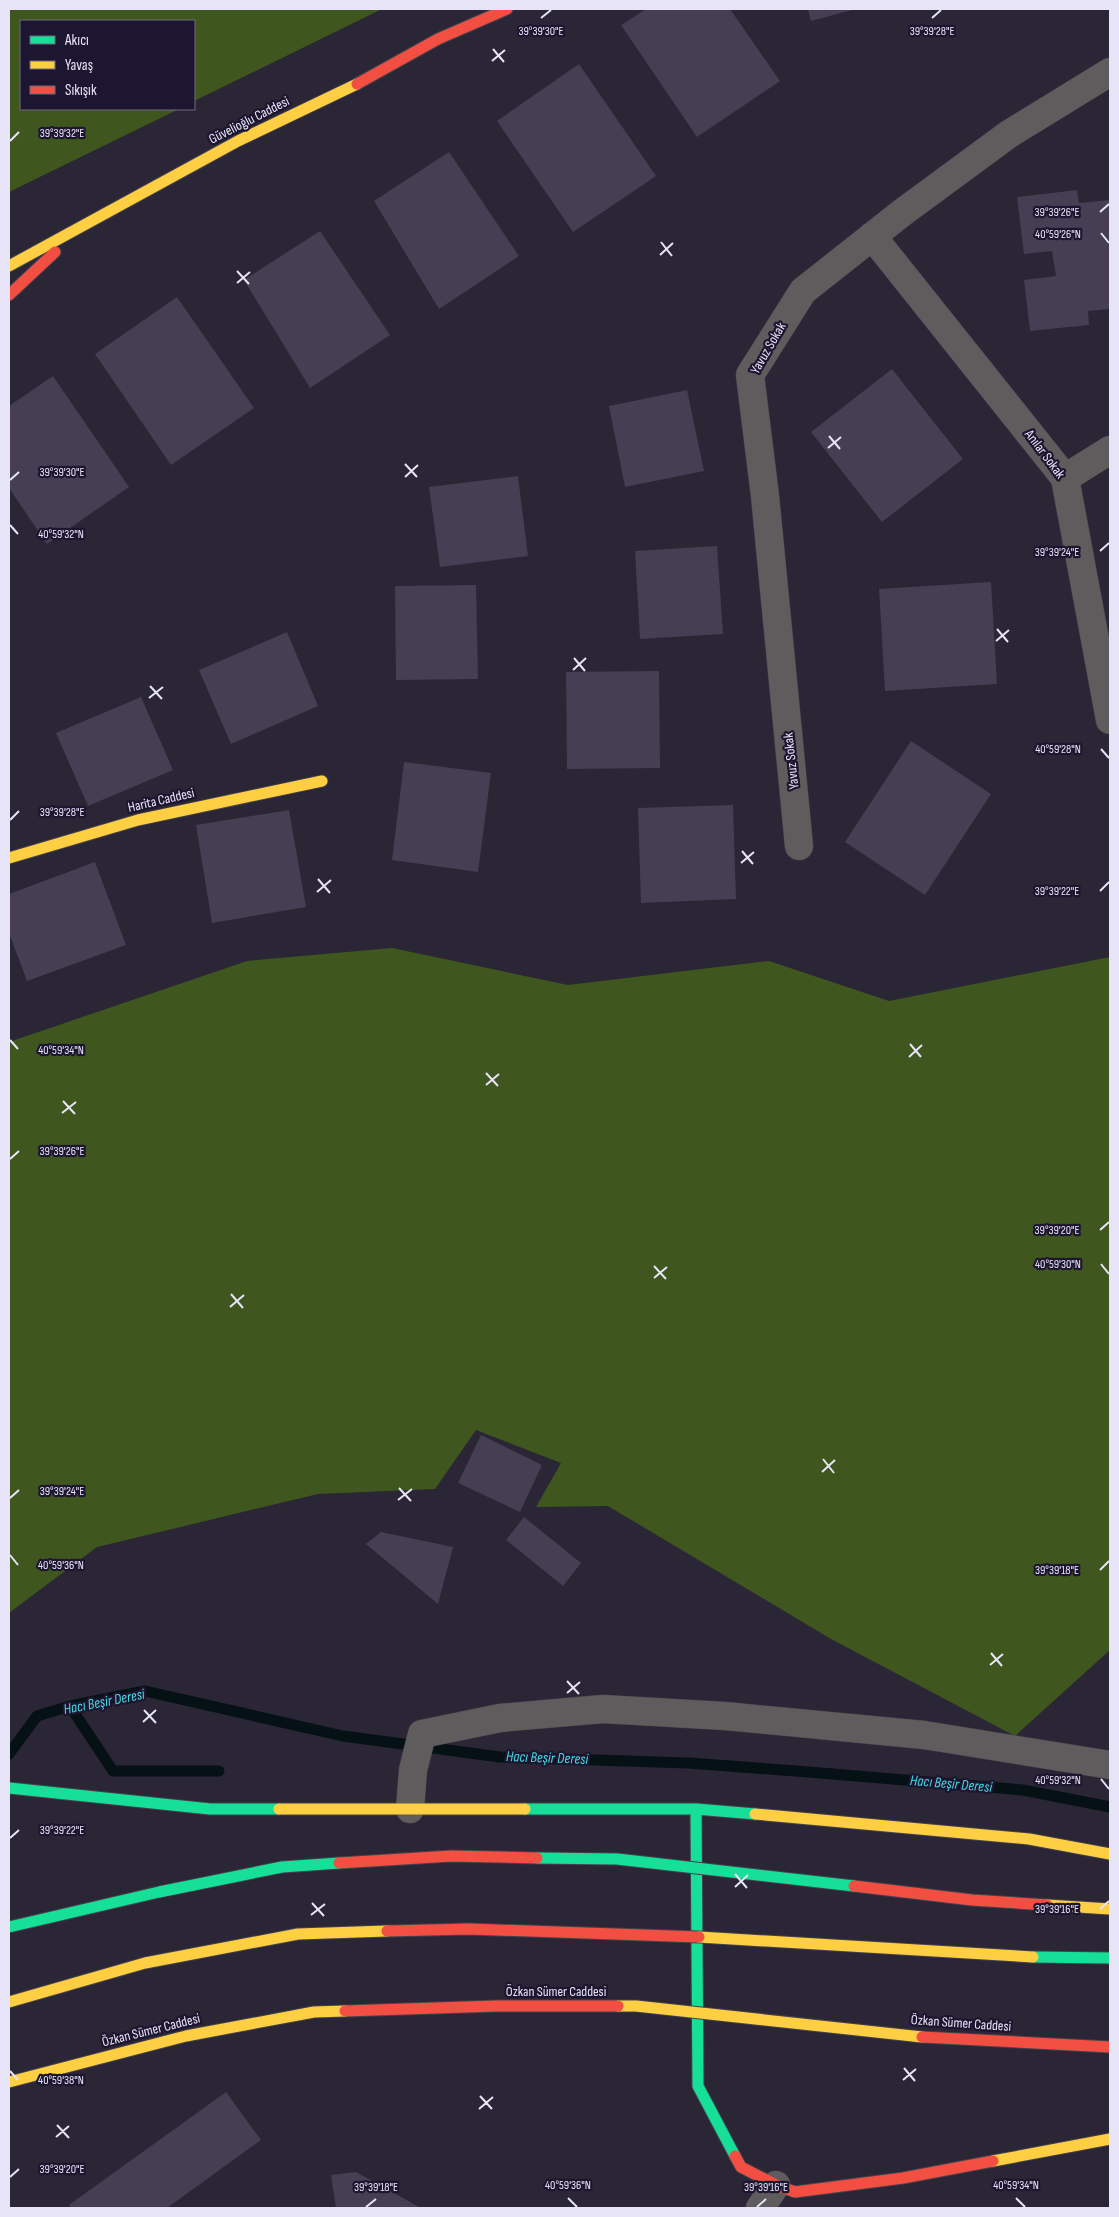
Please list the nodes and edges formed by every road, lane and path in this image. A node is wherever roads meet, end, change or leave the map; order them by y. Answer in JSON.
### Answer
{"nodes":[{"id":1,"x":507,"y":9,"type":"edge"},
{"id":2,"x":1110,"y":72,"type":"edge"},
{"id":3,"x":82,"y":228,"type":"junction"},
{"id":4,"x":872,"y":236,"type":"junction"},
{"id":5,"x":9,"y":266,"type":"edge"},
{"id":6,"x":9,"y":295,"type":"edge"},
{"id":7,"x":1110,"y":450,"type":"edge"},
{"id":8,"x":1065,"y":478,"type":"junction"},
{"id":9,"x":1110,"y":720,"type":"edge"},
{"id":10,"x":322,"y":781,"type":"dead end"},
{"id":11,"x":799,"y":846,"type":"dead end"},
{"id":12,"x":9,"y":858,"type":"edge"},
{"id":13,"x":1110,"y":1765,"type":"edge"},
{"id":14,"x":9,"y":1788,"type":"edge"},
{"id":15,"x":410,"y":1809,"type":"junction"},
{"id":16,"x":696,"y":1809,"type":"junction"},
{"id":17,"x":1110,"y":1854,"type":"edge"},
{"id":18,"x":1110,"y":1909,"type":"edge"},
{"id":19,"x":9,"y":1927,"type":"edge"},
{"id":20,"x":1110,"y":1958,"type":"edge"},
{"id":21,"x":9,"y":2002,"type":"edge"},
{"id":22,"x":1110,"y":2047,"type":"edge"},
{"id":23,"x":9,"y":2082,"type":"edge"},
{"id":24,"x":1110,"y":2139,"type":"edge"},
{"id":25,"x":776,"y":2185,"type":"junction"},
{"id":26,"x":760,"y":2208,"type":"edge"}],
"edges":[{"from":1,"to":3,"type":"main road","name":"Güvelioğlu Caddesi"},
{"from":2,"to":4,"type":"street","name":"Yavuz Sokak"},
{"from":3,"to":5,"type":"main road","name":"Güvelioğlu Caddesi"},
{"from":3,"to":6,"type":"main road"},
{"from":4,"to":8,"type":"street","name":"Anılar Sokak"},
{"from":4,"to":11,"type":"street","name":"Yavuz Sokak"},
{"from":7,"to":8,"type":"street"},
{"from":8,"to":9,"type":"street","name":"Anılar Sokak"},
{"from":10,"to":12,"type":"main road","name":"Harita Caddesi"},
{"from":13,"to":15,"type":"street"},
{"from":14,"to":15,"type":"main road"},
{"from":15,"to":16,"type":"main road"},
{"from":16,"to":17,"type":"main road"},
{"from":16,"to":25,"type":"main road"},
{"from":18,"to":19,"type":"main road","bridge":true},
{"from":20,"to":21,"type":"main road","bridge":true},
{"from":22,"to":23,"type":"main road","name":"Özkan Sümer Caddesi","bridge":true},
{"from":24,"to":25,"type":"main road"},
{"from":25,"to":26,"type":"street"}]}
